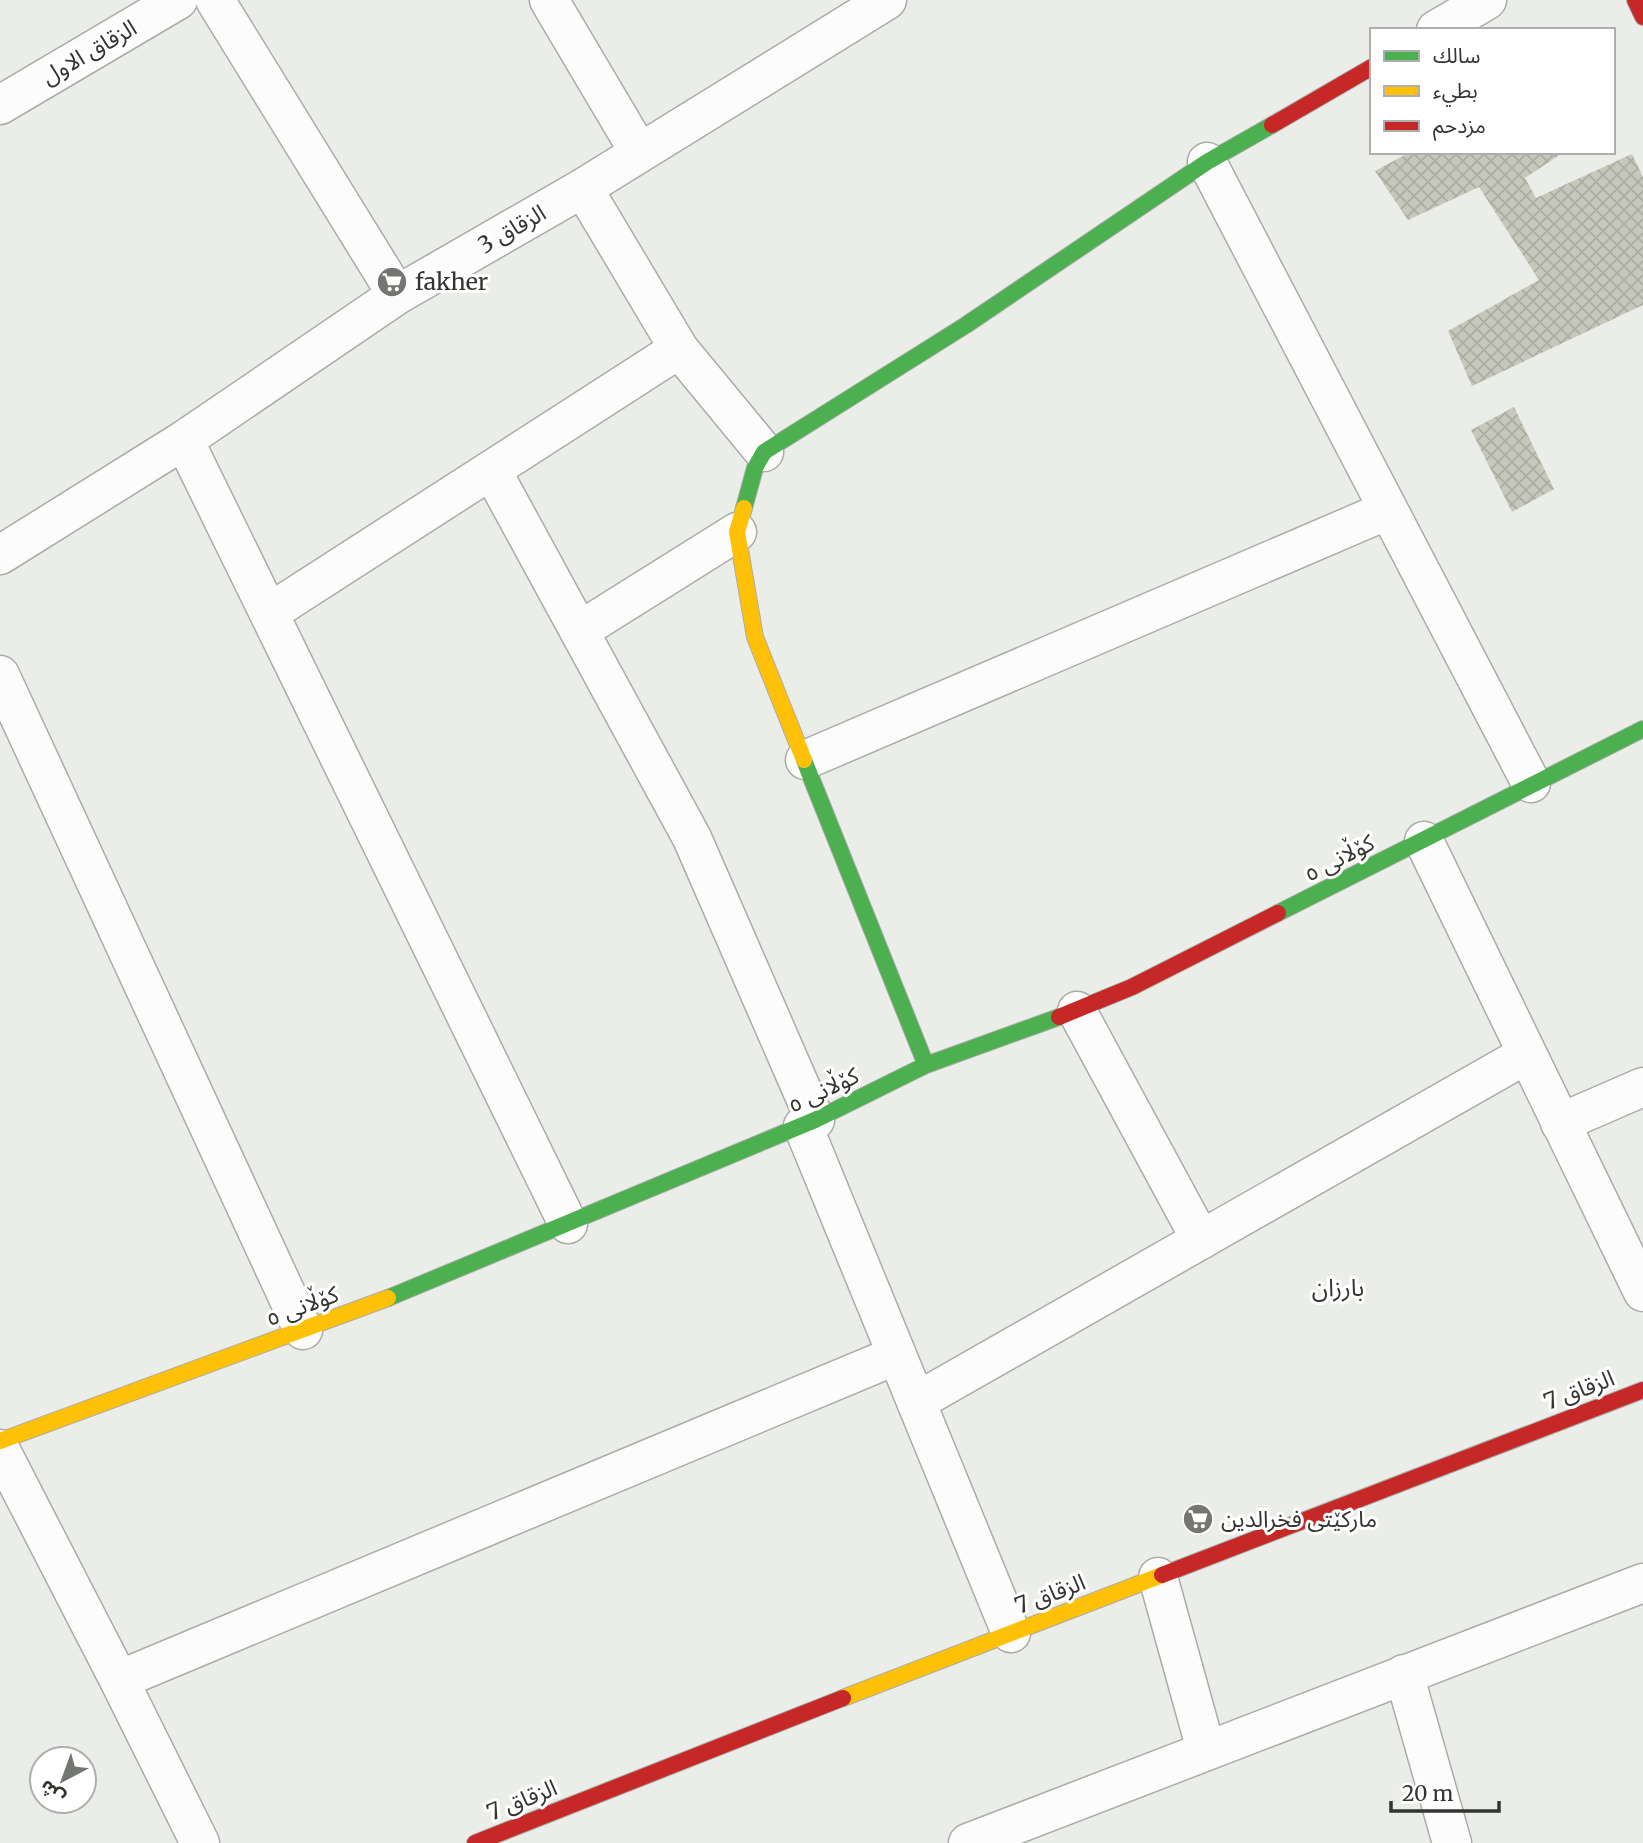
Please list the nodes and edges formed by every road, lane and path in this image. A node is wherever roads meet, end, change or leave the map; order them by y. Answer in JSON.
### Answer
{"nodes":[{"id":1,"x":178,"y":0,"type":"edge"},
{"id":2,"x":215,"y":0,"type":"edge"},
{"id":3,"x":549,"y":0,"type":"edge"},
{"id":4,"x":887,"y":0,"type":"edge"},
{"id":5,"x":1487,"y":0,"type":"edge"},
{"id":6,"x":1635,"y":0,"type":"edge"},
{"id":7,"x":1643,"y":17,"type":"edge"},
{"id":8,"x":1439,"y":28,"type":"edge"},
{"id":9,"x":1370,"y":67,"type":"edge"},
{"id":10,"x":0,"y":105,"type":"edge"},
{"id":11,"x":639,"y":152,"type":"junction"},
{"id":12,"x":1207,"y":162,"type":"junction"},
{"id":13,"x":583,"y":188,"type":"junction"},
{"id":14,"x":397,"y":295,"type":"junction"},
{"id":15,"x":679,"y":349,"type":"junction"},
{"id":16,"x":184,"y":440,"type":"junction"},
{"id":17,"x":764,"y":452,"type":"junction"},
{"id":18,"x":492,"y":471,"type":"junction"},
{"id":19,"x":1388,"y":510,"type":"junction"},
{"id":20,"x":737,"y":532,"type":"junction"},
{"id":21,"x":0,"y":555,"type":"edge"},
{"id":22,"x":269,"y":613,"type":"junction"},
{"id":23,"x":579,"y":631,"type":"junction"},
{"id":24,"x":0,"y":675,"type":"edge"},
{"id":25,"x":1643,"y":729,"type":"edge"},
{"id":26,"x":805,"y":760,"type":"junction"},
{"id":27,"x":1531,"y":783,"type":"junction"},
{"id":28,"x":1424,"y":841,"type":"junction"},
{"id":29,"x":1077,"y":1010,"type":"junction"},
{"id":30,"x":1527,"y":1054,"type":"junction"},
{"id":31,"x":926,"y":1065,"type":"junction"},
{"id":32,"x":1643,"y":1087,"type":"edge"},
{"id":33,"x":809,"y":1123,"type":"junction"},
{"id":34,"x":1560,"y":1123,"type":"junction"},
{"id":35,"x":568,"y":1224,"type":"junction"},
{"id":36,"x":1201,"y":1240,"type":"junction"},
{"id":37,"x":1643,"y":1292,"type":"edge"},
{"id":38,"x":303,"y":1330,"type":"junction"},
{"id":39,"x":897,"y":1355,"type":"junction"},
{"id":40,"x":1643,"y":1390,"type":"edge"},
{"id":41,"x":916,"y":1402,"type":"junction"},
{"id":42,"x":0,"y":1441,"type":"edge"},
{"id":43,"x":0,"y":1449,"type":"edge"},
{"id":44,"x":1158,"y":1577,"type":"junction"},
{"id":45,"x":1643,"y":1583,"type":"edge"},
{"id":46,"x":1011,"y":1633,"type":"junction"},
{"id":47,"x":1404,"y":1674,"type":"junction"},
{"id":48,"x":119,"y":1680,"type":"junction"},
{"id":49,"x":1206,"y":1750,"type":"junction"},
{"id":50,"x":200,"y":1843,"type":"edge"},
{"id":51,"x":475,"y":1843,"type":"edge"},
{"id":52,"x":968,"y":1843,"type":"edge"},
{"id":53,"x":1452,"y":1843,"type":"edge"}],
"edges":[{"from":1,"to":10,"type":"street","name":"الزقاق الاول"},
{"from":2,"to":14,"type":"street"},
{"from":3,"to":11,"type":"street"},
{"from":4,"to":11,"type":"street","name":"الزقاق 3"},
{"from":5,"to":8,"type":"street"},
{"from":6,"to":7,"type":"street"},
{"from":9,"to":12,"type":"street"},
{"from":11,"to":13,"type":"street","name":"الزقاق 3"},
{"from":12,"to":17,"type":"street"},
{"from":12,"to":19,"type":"street"},
{"from":13,"to":14,"type":"street","name":"الزقاق 3"},
{"from":13,"to":15,"type":"street"},
{"from":14,"to":16,"type":"street","name":"الزقاق 3"},
{"from":15,"to":17,"type":"street"},
{"from":15,"to":18,"type":"street"},
{"from":16,"to":21,"type":"street","name":"الزقاق 3"},
{"from":16,"to":22,"type":"street"},
{"from":17,"to":20,"type":"street"},
{"from":18,"to":22,"type":"street"},
{"from":18,"to":23,"type":"street"},
{"from":19,"to":26,"type":"street"},
{"from":19,"to":27,"type":"street"},
{"from":20,"to":23,"type":"street"},
{"from":20,"to":26,"type":"street"},
{"from":22,"to":35,"type":"street"},
{"from":23,"to":33,"type":"street"},
{"from":24,"to":38,"type":"street"},
{"from":25,"to":27,"type":"street","name":"کۆڵانی ٥"},
{"from":26,"to":31,"type":"street"},
{"from":27,"to":28,"type":"street","name":"کۆڵانی ٥"},
{"from":28,"to":29,"type":"street","name":"کۆڵانی ٥"},
{"from":28,"to":30,"type":"street"},
{"from":29,"to":31,"type":"street","name":"کۆڵانی ٥"},
{"from":29,"to":36,"type":"street"},
{"from":30,"to":34,"type":"street"},
{"from":30,"to":36,"type":"street"},
{"from":31,"to":33,"type":"street","name":"کۆڵانی ٥"},
{"from":32,"to":34,"type":"street"},
{"from":33,"to":35,"type":"street","name":"کۆڵانی ٥"},
{"from":33,"to":39,"type":"street"},
{"from":34,"to":37,"type":"street"},
{"from":35,"to":38,"type":"street","name":"کۆڵانی ٥"},
{"from":36,"to":41,"type":"street"},
{"from":38,"to":42,"type":"street","name":"کۆڵانی ٥"},
{"from":39,"to":41,"type":"street"},
{"from":39,"to":48,"type":"street"},
{"from":40,"to":44,"type":"street","name":"الزقاق 7"},
{"from":41,"to":46,"type":"street"},
{"from":43,"to":48,"type":"street"},
{"from":44,"to":46,"type":"street","name":"الزقاق 7"},
{"from":44,"to":49,"type":"street"},
{"from":45,"to":47,"type":"street"},
{"from":46,"to":51,"type":"street","name":"الزقاق 7"},
{"from":47,"to":49,"type":"street"},
{"from":47,"to":53,"type":"street"},
{"from":48,"to":50,"type":"street"},
{"from":49,"to":52,"type":"street"}]}
